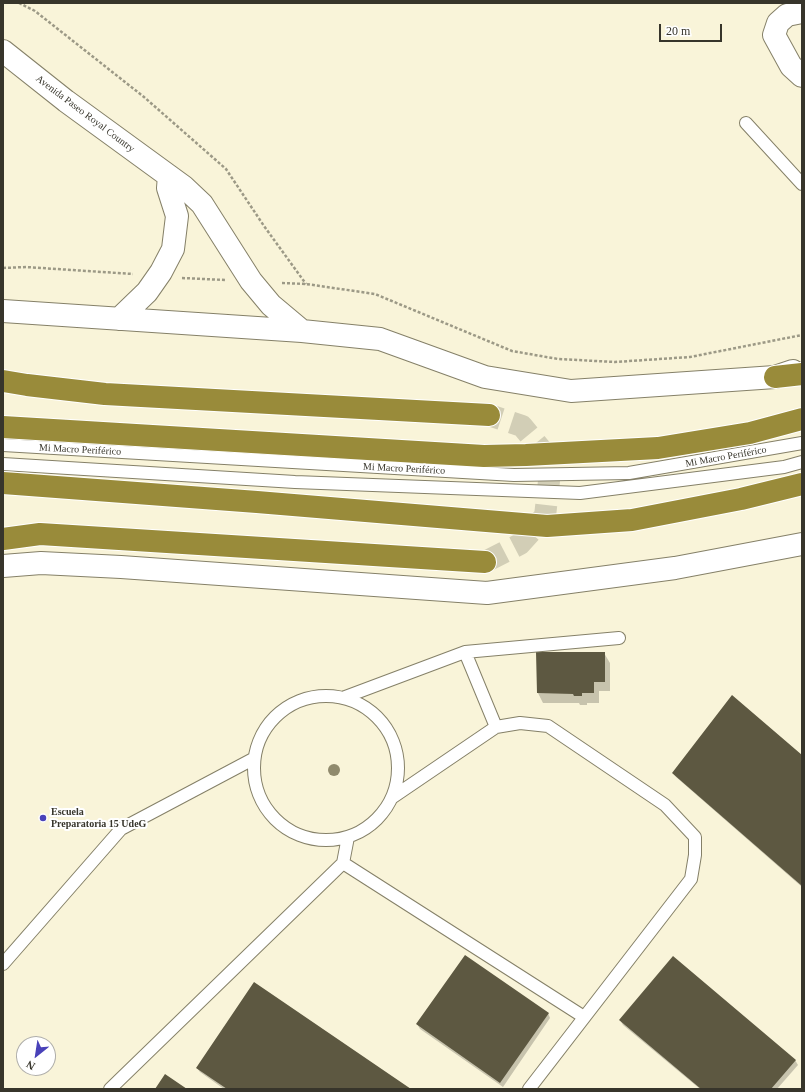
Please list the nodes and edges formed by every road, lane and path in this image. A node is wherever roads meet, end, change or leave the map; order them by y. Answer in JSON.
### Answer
{"nodes":[{"id":1,"x":19,"y":3,"type":"edge"},
{"id":2,"x":802,"y":12,"type":"edge"},
{"id":3,"x":3,"y":51,"type":"edge"},
{"id":4,"x":802,"y":76,"type":"edge"},
{"id":5,"x":746,"y":122,"type":"dead end"},
{"id":6,"x":169,"y":176,"type":"junction"},
{"id":7,"x":802,"y":184,"type":"edge"},
{"id":8,"x":3,"y":268,"type":"edge"},
{"id":9,"x":158,"y":276,"type":"junction"},
{"id":10,"x":251,"y":282,"type":"junction"},
{"id":11,"x":306,"y":284,"type":"junction"},
{"id":12,"x":3,"y":311,"type":"edge"},
{"id":13,"x":119,"y":319,"type":"junction"},
{"id":14,"x":302,"y":331,"type":"junction"},
{"id":15,"x":802,"y":335,"type":"edge"},
{"id":16,"x":802,"y":368,"type":"edge"},
{"id":17,"x":802,"y":374,"type":"edge"},
{"id":18,"x":775,"y":377,"type":"junction"},
{"id":19,"x":3,"y":381,"type":"edge"},
{"id":20,"x":489,"y":415,"type":"tunnel mouth"},
{"id":21,"x":802,"y":419,"type":"edge"},
{"id":22,"x":3,"y":427,"type":"edge"},
{"id":23,"x":802,"y":443,"type":"edge"},
{"id":24,"x":3,"y":445,"type":"edge"},
{"id":25,"x":802,"y":462,"type":"edge"},
{"id":26,"x":3,"y":464,"type":"edge"},
{"id":27,"x":3,"y":483,"type":"edge"},
{"id":28,"x":802,"y":484,"type":"edge"},
{"id":29,"x":3,"y":539,"type":"edge"},
{"id":30,"x":802,"y":544,"type":"edge"},
{"id":31,"x":485,"y":562,"type":"tunnel mouth"},
{"id":32,"x":3,"y":566,"type":"edge"},
{"id":33,"x":619,"y":638,"type":"dead end"},
{"id":34,"x":465,"y":652,"type":"junction"},
{"id":35,"x":345,"y":697,"type":"junction"},
{"id":36,"x":496,"y":727,"type":"junction"},
{"id":37,"x":253,"y":759,"type":"junction"},
{"id":38,"x":393,"y":797,"type":"junction"},
{"id":39,"x":348,"y":837,"type":"junction"},
{"id":40,"x":343,"y":863,"type":"junction"},
{"id":41,"x":3,"y":964,"type":"edge"},
{"id":42,"x":584,"y":1017,"type":"junction"},
{"id":43,"x":110,"y":1089,"type":"edge"},
{"id":44,"x":529,"y":1089,"type":"edge"}],
"edges":[{"from":1,"to":11,"type":"path"},
{"from":2,"to":4,"type":"main road"},
{"from":3,"to":6,"type":"main road","name":"Avenida Paseo Royal Country"},
{"from":5,"to":7,"type":"lane"},
{"from":6,"to":9,"type":"main road"},
{"from":6,"to":10,"type":"main road","name":"Avenida Paseo Royal Country"},
{"from":8,"to":9,"type":"path"},
{"from":9,"to":10,"type":"path"},
{"from":9,"to":13,"type":"main road"},
{"from":10,"to":11,"type":"path"},
{"from":10,"to":14,"type":"main road","name":"Avenida Paseo Royal Country"},
{"from":11,"to":15,"type":"path"},
{"from":12,"to":13,"type":"main road"},
{"from":13,"to":14,"type":"main road"},
{"from":14,"to":18,"type":"main road"},
{"from":16,"to":18,"type":"main road"},
{"from":17,"to":18,"type":"highway"},
{"from":19,"to":20,"type":"highway"},
{"from":21,"to":22,"type":"highway"},
{"from":23,"to":24,"type":"lane","name":"Mi Macro Periférico"},
{"from":25,"to":26,"type":"lane","name":"Mi Macro Periférico"},
{"from":27,"to":28,"type":"highway"},
{"from":29,"to":31,"type":"highway"},
{"from":30,"to":32,"type":"main road"},
{"from":33,"to":34,"type":"lane"},
{"from":34,"to":35,"type":"lane"},
{"from":34,"to":36,"type":"lane"},
{"from":35,"to":37,"type":"lane"},
{"from":35,"to":38,"type":"lane"},
{"from":36,"to":38,"type":"lane"},
{"from":36,"to":42,"type":"lane"},
{"from":37,"to":39,"type":"lane"},
{"from":37,"to":41,"type":"lane"},
{"from":38,"to":39,"type":"lane"},
{"from":39,"to":40,"type":"lane"},
{"from":40,"to":42,"type":"lane"},
{"from":40,"to":43,"type":"lane"},
{"from":42,"to":44,"type":"lane"}]}
